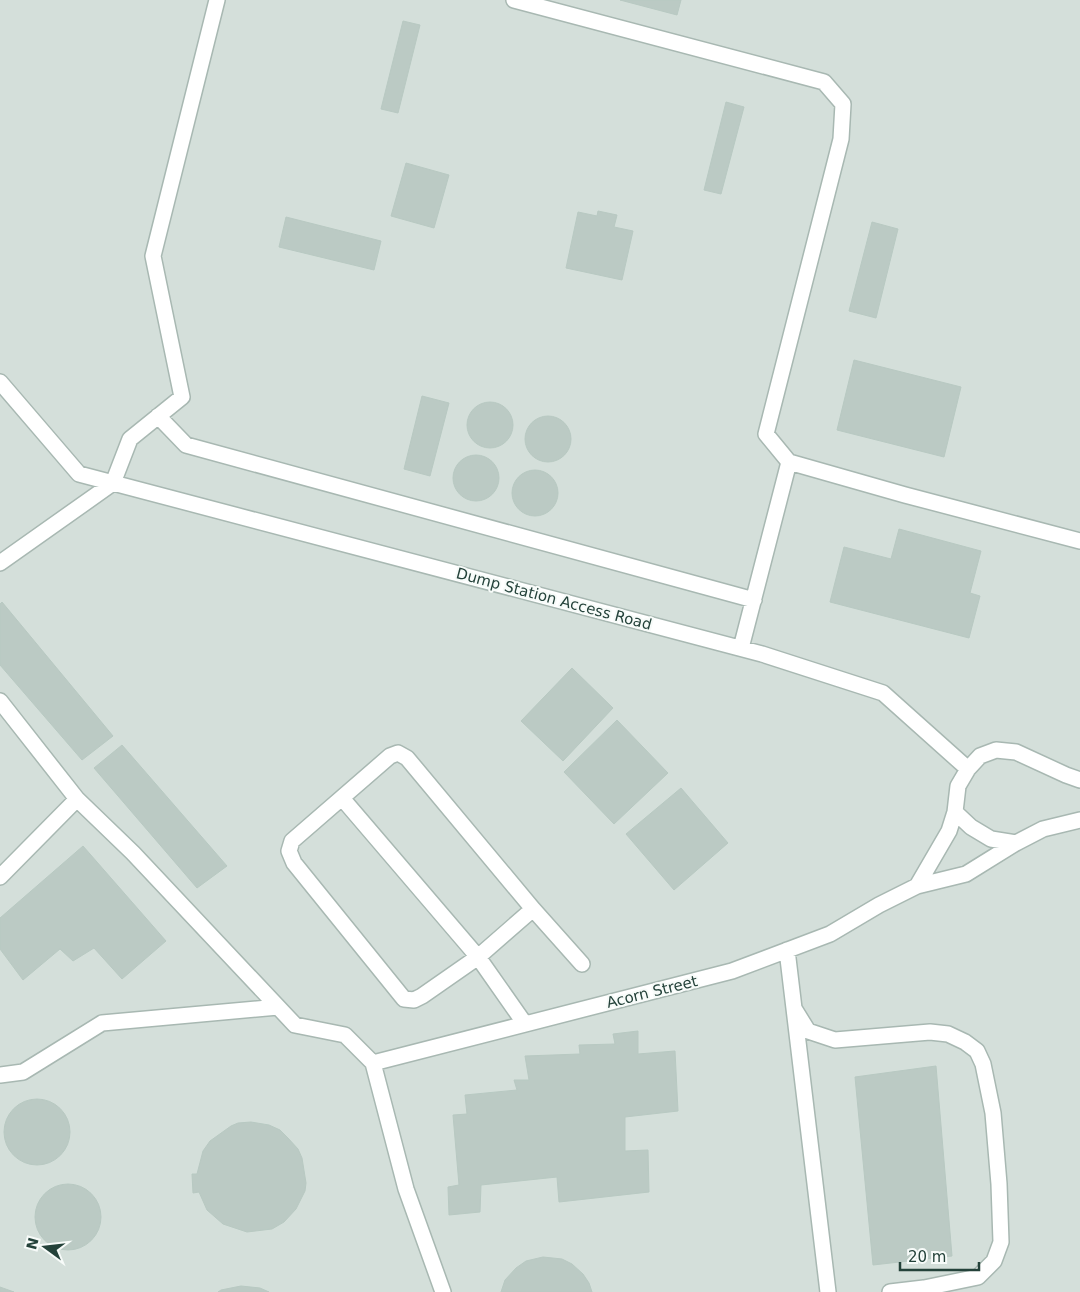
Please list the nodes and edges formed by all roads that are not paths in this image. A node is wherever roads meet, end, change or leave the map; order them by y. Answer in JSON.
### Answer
{"nodes":[{"id":1,"x":217,"y":0,"type":"edge"},
{"id":2,"x":514,"y":0,"type":"edge"},
{"id":3,"x":0,"y":382,"type":"edge"},
{"id":4,"x":158,"y":416,"type":"junction"},
{"id":5,"x":790,"y":462,"type":"junction"},
{"id":6,"x":113,"y":483,"type":"junction"},
{"id":7,"x":1080,"y":541,"type":"edge"},
{"id":8,"x":0,"y":562,"type":"edge"},
{"id":9,"x":754,"y":600,"type":"junction"},
{"id":10,"x":741,"y":648,"type":"junction"},
{"id":11,"x":0,"y":701,"type":"edge"},
{"id":12,"x":968,"y":769,"type":"junction"},
{"id":13,"x":1080,"y":780,"type":"edge"},
{"id":14,"x":342,"y":798,"type":"junction"},
{"id":15,"x":77,"y":799,"type":"junction"},
{"id":16,"x":955,"y":812,"type":"junction"},
{"id":17,"x":1080,"y":820,"type":"edge"},
{"id":18,"x":1016,"y":844,"type":"junction"},
{"id":19,"x":0,"y":877,"type":"edge"},
{"id":20,"x":917,"y":886,"type":"junction"},
{"id":21,"x":533,"y":909,"type":"junction"},
{"id":22,"x":787,"y":950,"type":"junction"},
{"id":23,"x":478,"y":957,"type":"junction"},
{"id":24,"x":582,"y":964,"type":"dead end"},
{"id":25,"x":278,"y":1007,"type":"junction"},
{"id":26,"x":795,"y":1010,"type":"junction"},
{"id":27,"x":524,"y":1024,"type":"junction"},
{"id":28,"x":374,"y":1063,"type":"junction"},
{"id":29,"x":0,"y":1074,"type":"edge"},
{"id":30,"x":444,"y":1292,"type":"edge"},
{"id":31,"x":828,"y":1292,"type":"edge"},
{"id":32,"x":890,"y":1292,"type":"edge"}],
"edges":[{"from":1,"to":4,"type":"street"},
{"from":2,"to":5,"type":"street"},
{"from":3,"to":6,"type":"street","name":"Dump Station Access Road"},
{"from":4,"to":6,"type":"street"},
{"from":4,"to":9,"type":"street"},
{"from":5,"to":7,"type":"street"},
{"from":5,"to":9,"type":"street"},
{"from":6,"to":8,"type":"street"},
{"from":6,"to":10,"type":"street","name":"Dump Station Access Road"},
{"from":9,"to":10,"type":"street"},
{"from":10,"to":12,"type":"street","name":"Dump Station Access Road"},
{"from":11,"to":15,"type":"street"},
{"from":12,"to":13,"type":"street"},
{"from":12,"to":16,"type":"street"},
{"from":14,"to":21,"type":"street"},
{"from":14,"to":23,"type":"street"},
{"from":14,"to":23,"type":"street"},
{"from":15,"to":19,"type":"street"},
{"from":15,"to":25,"type":"street"},
{"from":16,"to":18,"type":"street"},
{"from":16,"to":20,"type":"street"},
{"from":17,"to":18,"type":"street","name":"Acorn Street"},
{"from":18,"to":20,"type":"street","name":"Acorn Street"},
{"from":20,"to":22,"type":"street","name":"Acorn Street"},
{"from":21,"to":23,"type":"street"},
{"from":21,"to":24,"type":"street"},
{"from":22,"to":26,"type":"street"},
{"from":22,"to":27,"type":"street","name":"Acorn Street"},
{"from":23,"to":27,"type":"street"},
{"from":25,"to":28,"type":"street"},
{"from":25,"to":29,"type":"street"},
{"from":26,"to":31,"type":"street"},
{"from":26,"to":32,"type":"street"},
{"from":27,"to":28,"type":"street","name":"Acorn Street"},
{"from":28,"to":30,"type":"street"}]}
